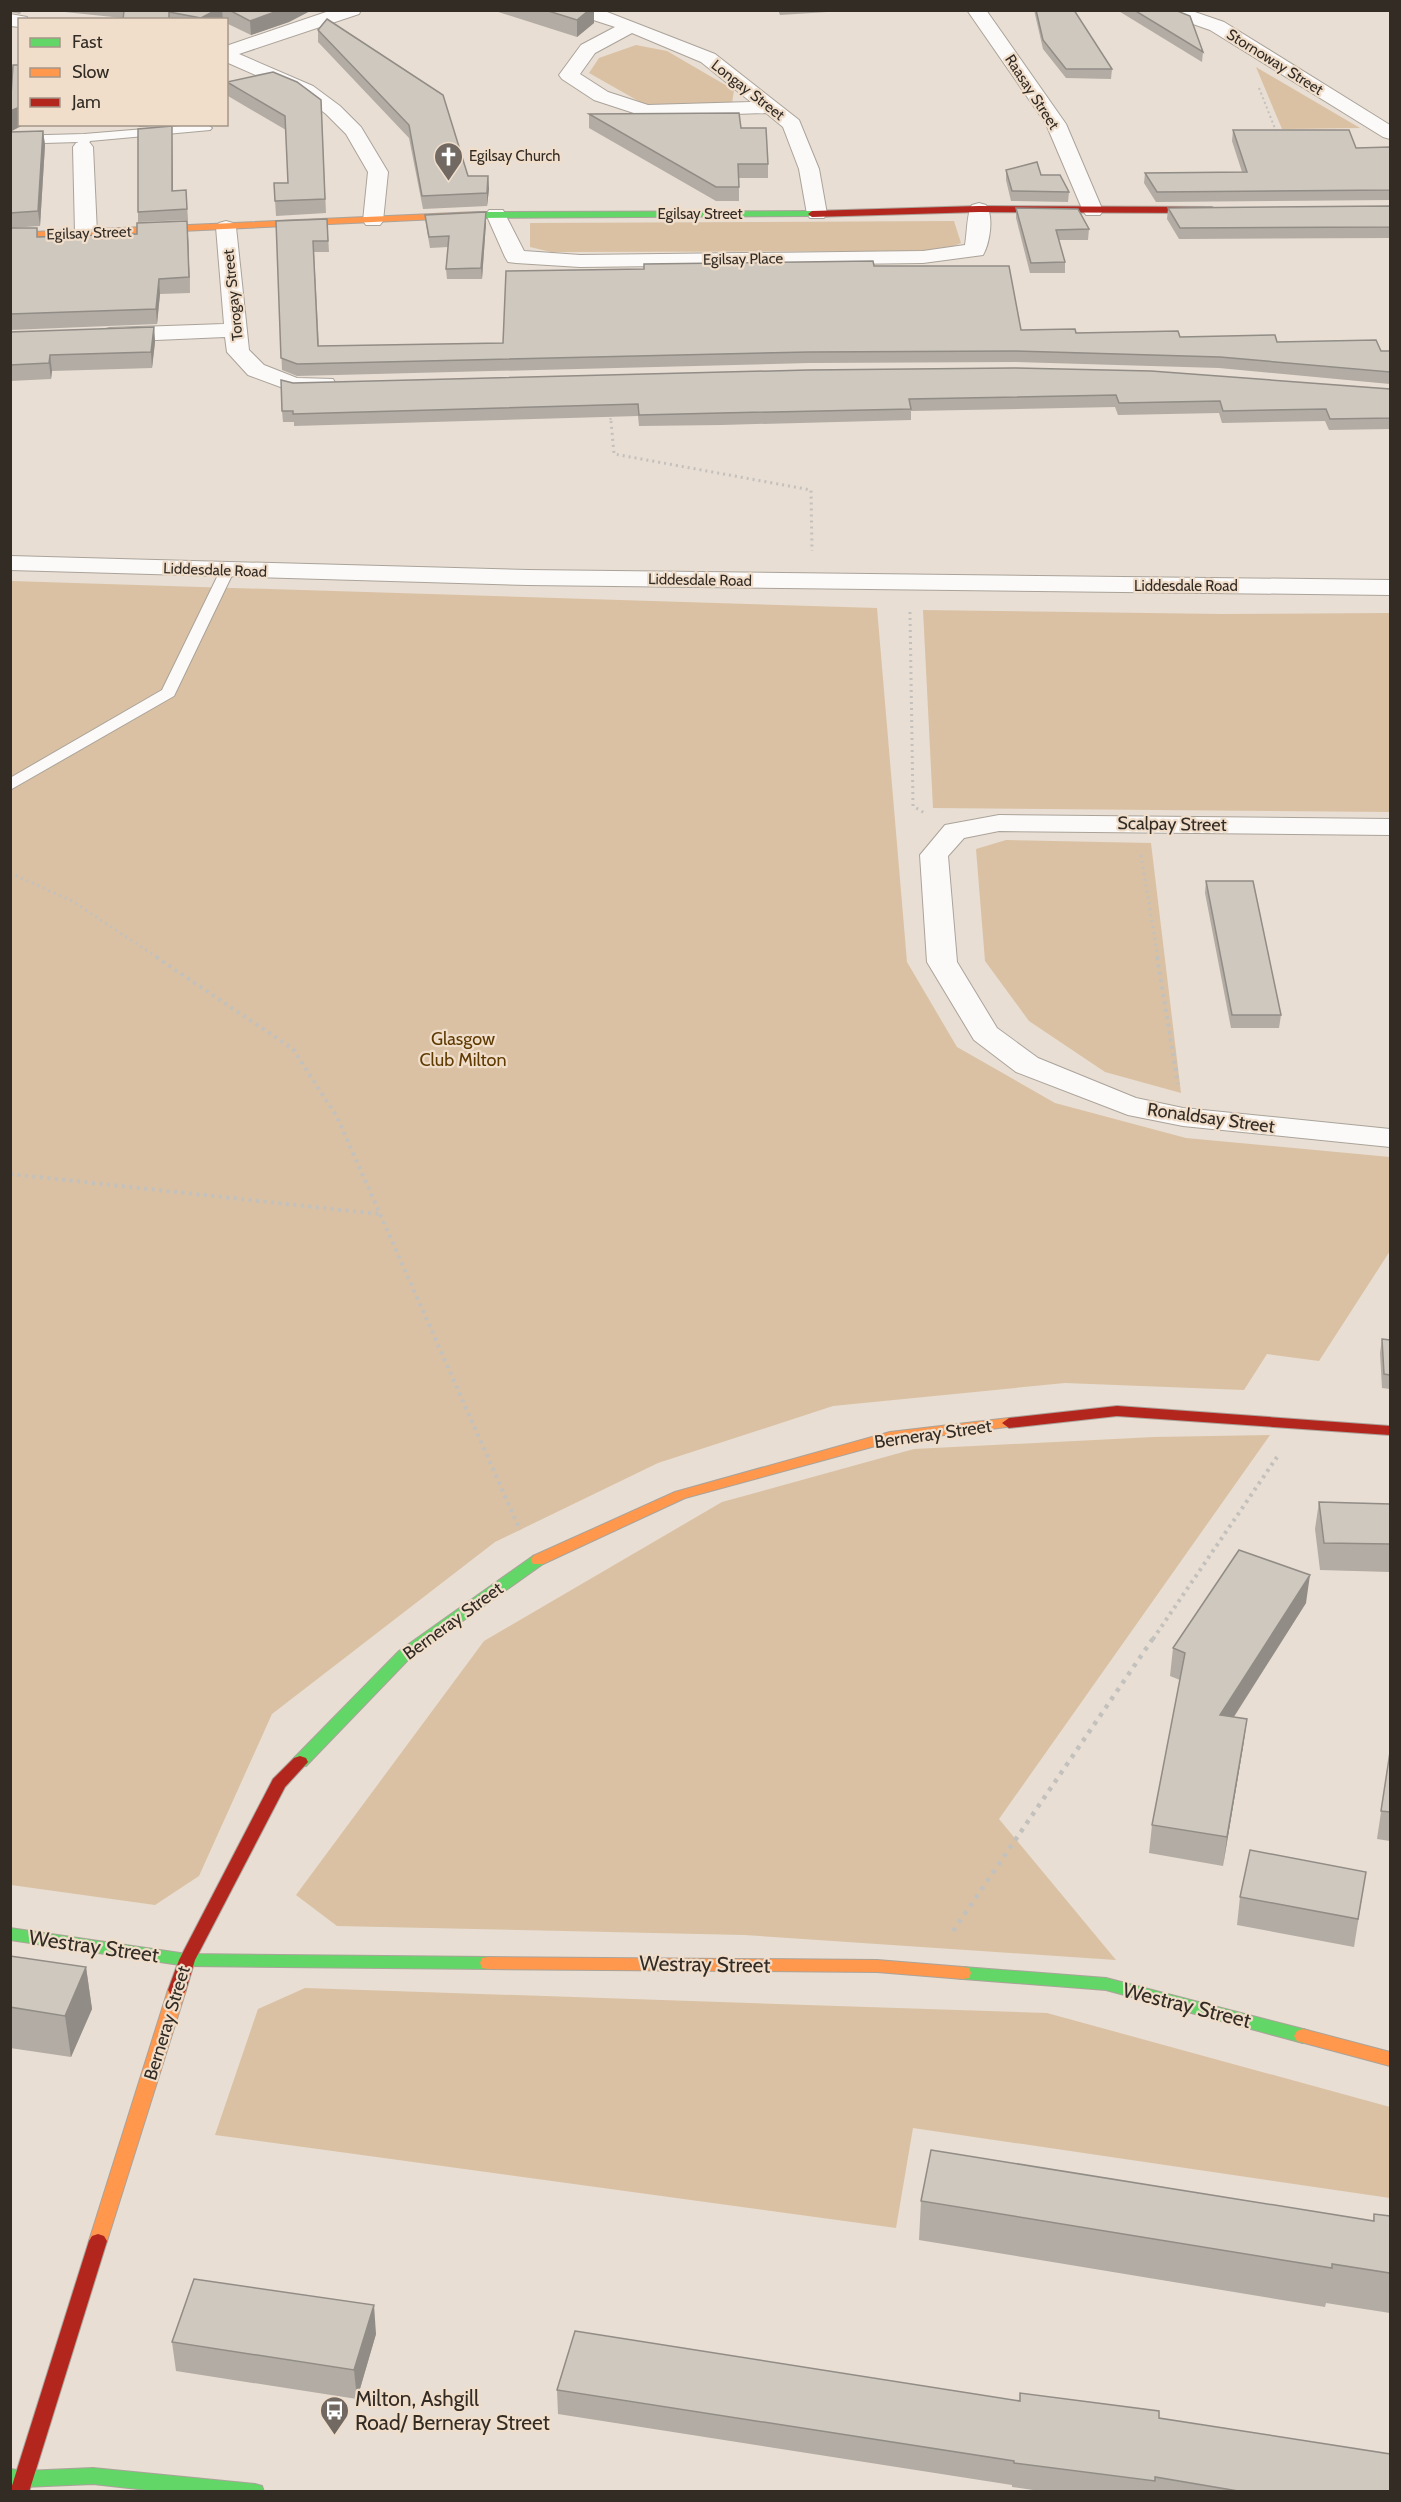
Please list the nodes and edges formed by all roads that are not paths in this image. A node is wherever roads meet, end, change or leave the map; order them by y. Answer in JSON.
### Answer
{"nodes":[{"id":1,"x":352,"y":10,"type":"edge"},
{"id":2,"x":582,"y":10,"type":"edge"},
{"id":3,"x":976,"y":10,"type":"edge"},
{"id":4,"x":1153,"y":10,"type":"edge"},
{"id":5,"x":631,"y":26,"type":"junction"},
{"id":6,"x":228,"y":52,"type":"edge"},
{"id":7,"x":228,"y":54,"type":"edge"},
{"id":8,"x":770,"y":107,"type":"junction"},
{"id":9,"x":206,"y":128,"type":"dead end"},
{"id":10,"x":1390,"y":133,"type":"edge"},
{"id":11,"x":10,"y":140,"type":"edge"},
{"id":12,"x":84,"y":142,"type":"junction"},
{"id":13,"x":979,"y":209,"type":"junction"},
{"id":14,"x":1224,"y":210,"type":"edge"},
{"id":15,"x":1093,"y":211,"type":"junction"},
{"id":16,"x":496,"y":214,"type":"junction"},
{"id":17,"x":817,"y":214,"type":"junction"},
{"id":18,"x":373,"y":221,"type":"junction"},
{"id":19,"x":226,"y":227,"type":"junction"},
{"id":20,"x":86,"y":233,"type":"junction"},
{"id":21,"x":10,"y":236,"type":"edge"},
{"id":22,"x":237,"y":330,"type":"junction"},
{"id":23,"x":94,"y":336,"type":"edge"},
{"id":24,"x":351,"y":384,"type":"edge"},
{"id":25,"x":10,"y":563,"type":"edge"},
{"id":26,"x":227,"y":571,"type":"junction"},
{"id":27,"x":1390,"y":588,"type":"edge"},
{"id":28,"x":10,"y":784,"type":"edge"},
{"id":29,"x":1390,"y":827,"type":"edge"},
{"id":30,"x":955,"y":831,"type":"joint"},
{"id":31,"x":1390,"y":1138,"type":"edge"},
{"id":32,"x":1390,"y":1431,"type":"edge"},
{"id":33,"x":10,"y":1934,"type":"edge"},
{"id":34,"x":187,"y":1959,"type":"junction"},
{"id":35,"x":1390,"y":2059,"type":"edge"},
{"id":36,"x":93,"y":2476,"type":"junction"},
{"id":37,"x":18,"y":2482,"type":"edge"},
{"id":38,"x":147,"y":2492,"type":"edge"},
{"id":39,"x":255,"y":2492,"type":"edge"}],
"edges":[{"from":1,"to":6,"type":"street"},
{"from":2,"to":5,"type":"street","name":"Longay Street"},
{"from":3,"to":15,"type":"street","name":"Raasay Street"},
{"from":4,"to":10,"type":"street","name":"Stornoway Street"},
{"from":5,"to":8,"type":"street","name":"Longay Street"},
{"from":5,"to":8,"type":"street"},
{"from":7,"to":18,"type":"street"},
{"from":8,"to":17,"type":"street","name":"Longay Street"},
{"from":9,"to":12,"type":"lane"},
{"from":11,"to":12,"type":"lane"},
{"from":12,"to":20,"type":"street"},
{"from":13,"to":15,"type":"street","name":"Egilsay Street"},
{"from":13,"to":16,"type":"street","name":"Egilsay Place"},
{"from":13,"to":17,"type":"street","name":"Egilsay Street"},
{"from":14,"to":15,"type":"street","name":"Egilsay Street"},
{"from":16,"to":17,"type":"street","name":"Egilsay Street"},
{"from":16,"to":18,"type":"street","name":"Egilsay Street"},
{"from":18,"to":19,"type":"street","name":"Egilsay Street"},
{"from":19,"to":20,"type":"street","name":"Egilsay Street"},
{"from":19,"to":22,"type":"street","name":"Torogay Street"},
{"from":20,"to":21,"type":"street","name":"Egilsay Street"},
{"from":22,"to":23,"type":"street"},
{"from":22,"to":24,"type":"street","name":"Torogay Street"},
{"from":25,"to":26,"type":"street","name":"Liddesdale Road"},
{"from":26,"to":27,"type":"street","name":"Liddesdale Road"},
{"from":26,"to":28,"type":"lane"},
{"from":29,"to":30,"type":"street","name":"Scalpay Street"},
{"from":30,"to":31,"type":"street","name":"Ronaldsay Street"},
{"from":32,"to":34,"type":"street","name":"Berneray Street"},
{"from":33,"to":34,"type":"street","name":"Westray Street"},
{"from":34,"to":35,"type":"street","name":"Westray Street"},
{"from":34,"to":37,"type":"street","name":"Berneray Street"},
{"from":36,"to":37,"type":"street"},
{"from":36,"to":38,"type":"street"},
{"from":36,"to":39,"type":"street"}]}
